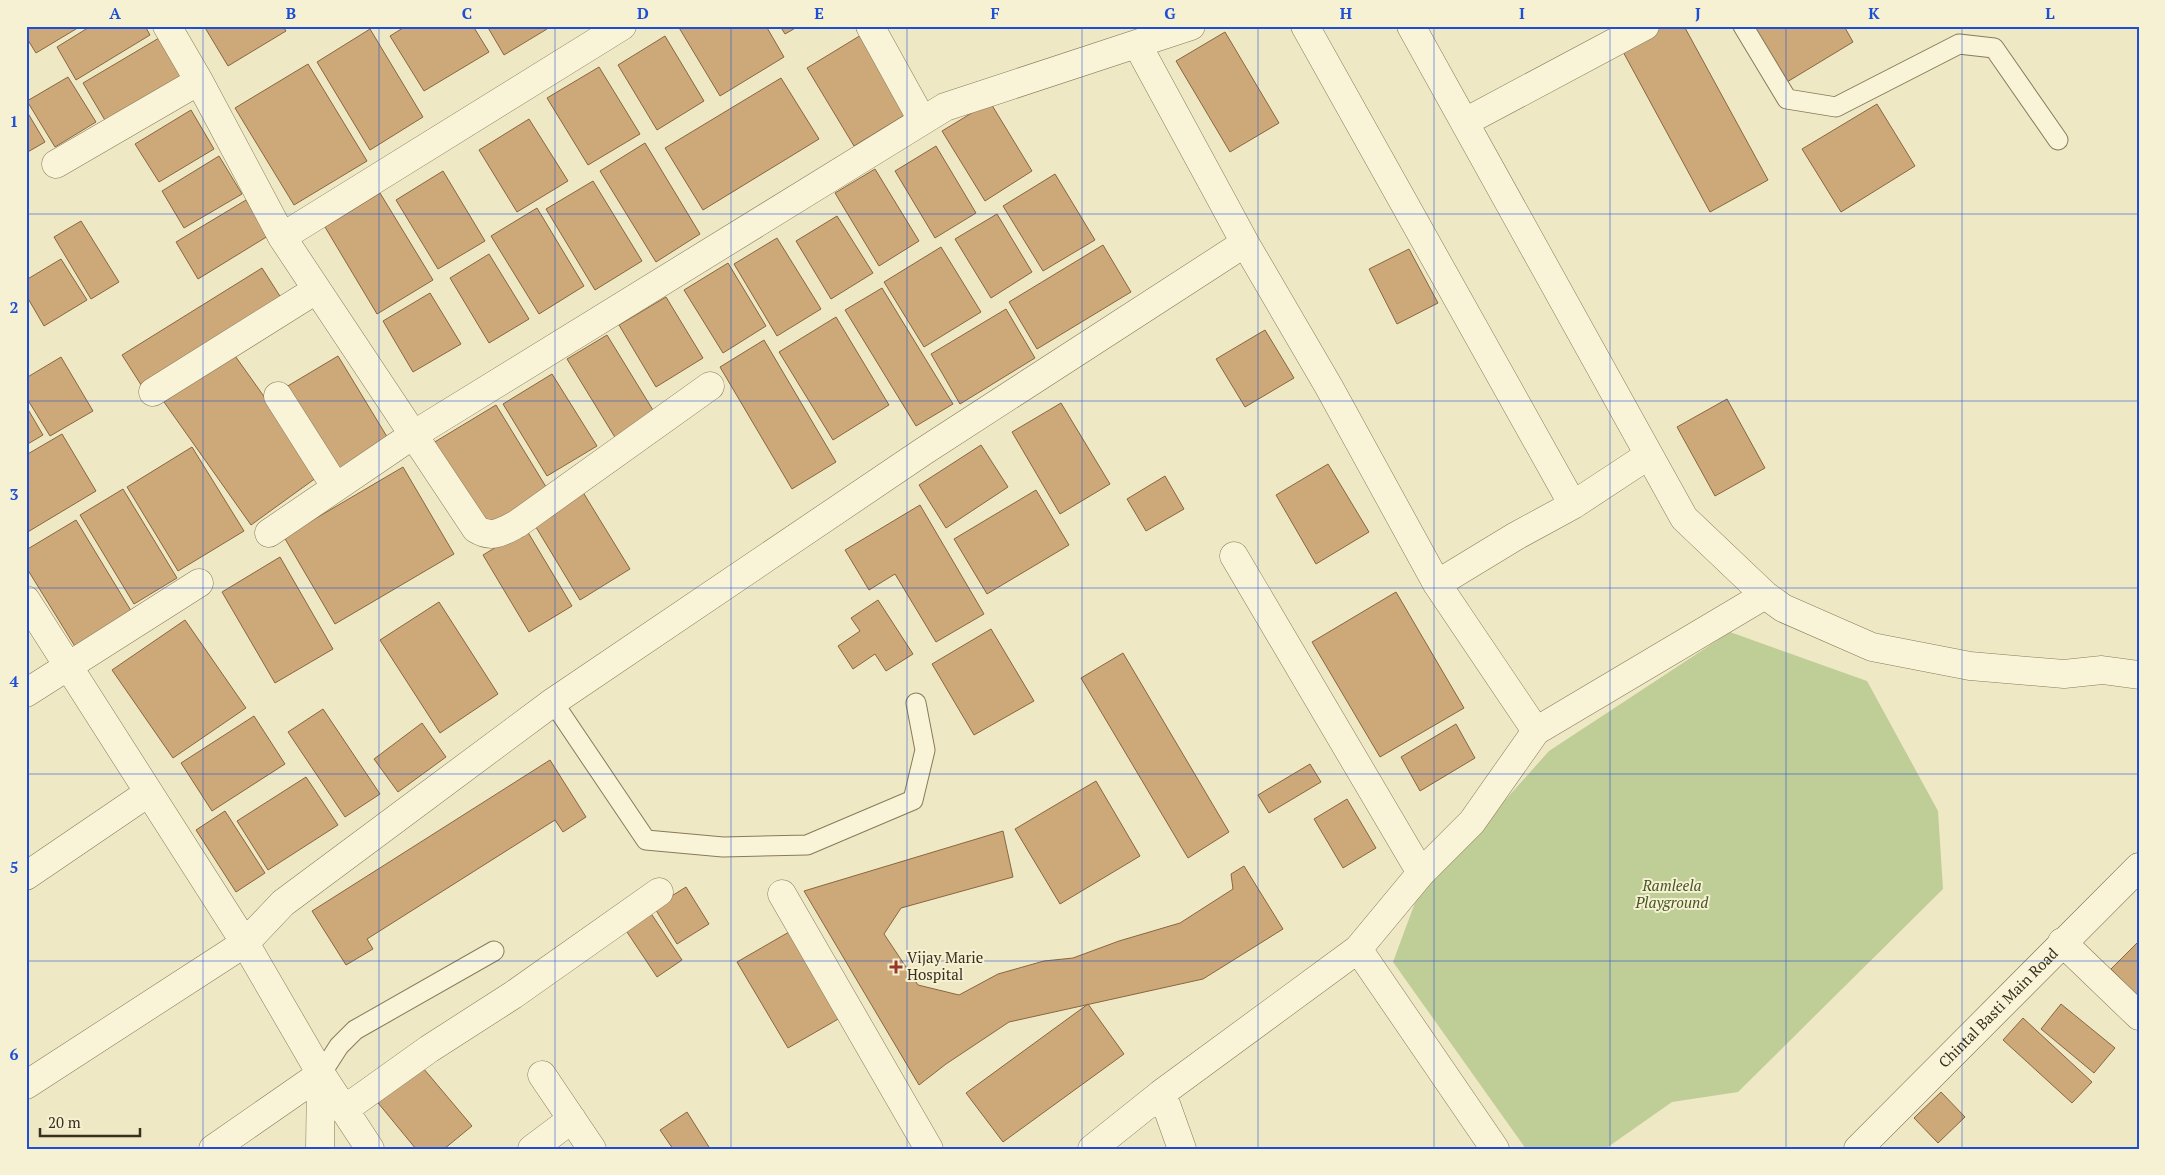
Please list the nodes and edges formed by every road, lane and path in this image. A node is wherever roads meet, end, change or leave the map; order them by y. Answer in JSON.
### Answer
{"nodes":[{"id":1,"x":167,"y":26,"type":"edge"},
{"id":2,"x":622,"y":26,"type":"edge"},
{"id":3,"x":870,"y":26,"type":"edge"},
{"id":4,"x":1191,"y":26,"type":"edge"},
{"id":5,"x":1304,"y":26,"type":"edge"},
{"id":6,"x":1411,"y":26,"type":"edge"},
{"id":7,"x":1645,"y":26,"type":"edge"},
{"id":8,"x":1743,"y":26,"type":"edge"},
{"id":9,"x":1137,"y":44,"type":"junction"},
{"id":10,"x":199,"y":81,"type":"junction"},
{"id":11,"x":922,"y":120,"type":"junction"},
{"id":12,"x":1465,"y":122,"type":"junction"},
{"id":13,"x":2058,"y":140,"type":"dead end"},
{"id":14,"x":56,"y":164,"type":"dead end"},
{"id":15,"x":282,"y":237,"type":"junction"},
{"id":16,"x":1245,"y":243,"type":"junction"},
{"id":17,"x":316,"y":290,"type":"junction"},
{"id":18,"x":710,"y":386,"type":"dead end"},
{"id":19,"x":153,"y":392,"type":"dead end"},
{"id":20,"x":278,"y":396,"type":"dead end"},
{"id":21,"x":413,"y":435,"type":"junction"},
{"id":22,"x":1649,"y":455,"type":"junction"},
{"id":23,"x":335,"y":486,"type":"junction"},
{"id":24,"x":1573,"y":505,"type":"junction"},
{"id":25,"x":269,"y":533,"type":"dead end"},
{"id":26,"x":1234,"y":556,"type":"dead end"},
{"id":27,"x":199,"y":583,"type":"dead end"},
{"id":28,"x":1437,"y":584,"type":"junction"},
{"id":29,"x":1766,"y":595,"type":"junction"},
{"id":30,"x":26,"y":600,"type":"edge"},
{"id":31,"x":68,"y":664,"type":"junction"},
{"id":32,"x":2139,"y":675,"type":"edge"},
{"id":33,"x":26,"y":693,"type":"edge"},
{"id":34,"x":553,"y":702,"type":"junction"},
{"id":35,"x":916,"y":704,"type":"dead end"},
{"id":36,"x":1536,"y":731,"type":"junction"},
{"id":37,"x":148,"y":793,"type":"junction"},
{"id":38,"x":2139,"y":867,"type":"edge"},
{"id":39,"x":1421,"y":873,"type":"junction"},
{"id":40,"x":26,"y":876,"type":"edge"},
{"id":41,"x":660,"y":892,"type":"dead end"},
{"id":42,"x":782,"y":894,"type":"dead end"},
{"id":43,"x":2062,"y":942,"type":"junction"},
{"id":44,"x":245,"y":943,"type":"junction"},
{"id":45,"x":1358,"y":950,"type":"junction"},
{"id":46,"x":494,"y":951,"type":"dead end"},
{"id":47,"x":2139,"y":1016,"type":"edge"},
{"id":48,"x":321,"y":1074,"type":"junction"},
{"id":49,"x":542,"y":1075,"type":"dead end"},
{"id":50,"x":26,"y":1085,"type":"edge"},
{"id":51,"x":1162,"y":1093,"type":"junction"},
{"id":52,"x":345,"y":1109,"type":"junction"},
{"id":53,"x":572,"y":1118,"type":"junction"},
{"id":54,"x":213,"y":1149,"type":"edge"},
{"id":55,"x":320,"y":1149,"type":"edge"},
{"id":56,"x":370,"y":1149,"type":"edge"},
{"id":57,"x":532,"y":1149,"type":"edge"},
{"id":58,"x":592,"y":1149,"type":"edge"},
{"id":59,"x":929,"y":1149,"type":"edge"},
{"id":60,"x":1092,"y":1149,"type":"edge"},
{"id":61,"x":1182,"y":1149,"type":"edge"},
{"id":62,"x":1495,"y":1149,"type":"edge"},
{"id":63,"x":1858,"y":1149,"type":"edge"}],
"edges":[{"from":1,"to":10,"type":"street"},
{"from":2,"to":15,"type":"street"},
{"from":3,"to":11,"type":"street"},
{"from":4,"to":9,"type":"street"},
{"from":5,"to":24,"type":"street"},
{"from":6,"to":12,"type":"street"},
{"from":7,"to":12,"type":"street"},
{"from":8,"to":13,"type":"lane"},
{"from":9,"to":11,"type":"street"},
{"from":9,"to":16,"type":"street"},
{"from":10,"to":14,"type":"street"},
{"from":10,"to":15,"type":"street"},
{"from":11,"to":21,"type":"street"},
{"from":12,"to":22,"type":"street"},
{"from":15,"to":17,"type":"street"},
{"from":16,"to":28,"type":"street"},
{"from":16,"to":34,"type":"street"},
{"from":17,"to":19,"type":"street"},
{"from":17,"to":21,"type":"street"},
{"from":18,"to":21,"type":"street"},
{"from":20,"to":23,"type":"street"},
{"from":21,"to":23,"type":"street"},
{"from":22,"to":24,"type":"street"},
{"from":22,"to":29,"type":"street"},
{"from":23,"to":25,"type":"street"},
{"from":24,"to":28,"type":"street"},
{"from":26,"to":39,"type":"street"},
{"from":27,"to":31,"type":"street"},
{"from":28,"to":36,"type":"street"},
{"from":29,"to":32,"type":"street"},
{"from":29,"to":36,"type":"street"},
{"from":30,"to":31,"type":"street"},
{"from":31,"to":33,"type":"street"},
{"from":31,"to":37,"type":"street"},
{"from":34,"to":35,"type":"lane"},
{"from":34,"to":44,"type":"street"},
{"from":36,"to":39,"type":"street"},
{"from":37,"to":40,"type":"street"},
{"from":37,"to":44,"type":"street"},
{"from":38,"to":43,"type":"street","name":"Chintal Basti Main Road"},
{"from":39,"to":45,"type":"street"},
{"from":41,"to":52,"type":"street"},
{"from":42,"to":59,"type":"street"},
{"from":43,"to":47,"type":"street"},
{"from":43,"to":63,"type":"street","name":"Chintal Basti Main Road"},
{"from":44,"to":48,"type":"street"},
{"from":44,"to":50,"type":"street"},
{"from":45,"to":51,"type":"street"},
{"from":45,"to":62,"type":"street"},
{"from":46,"to":48,"type":"lane"},
{"from":48,"to":52,"type":"street"},
{"from":48,"to":54,"type":"street"},
{"from":48,"to":55,"type":"street"},
{"from":49,"to":53,"type":"street"},
{"from":51,"to":60,"type":"street"},
{"from":51,"to":61,"type":"street"},
{"from":52,"to":56,"type":"street"},
{"from":53,"to":57,"type":"street"},
{"from":53,"to":58,"type":"street"}]}
